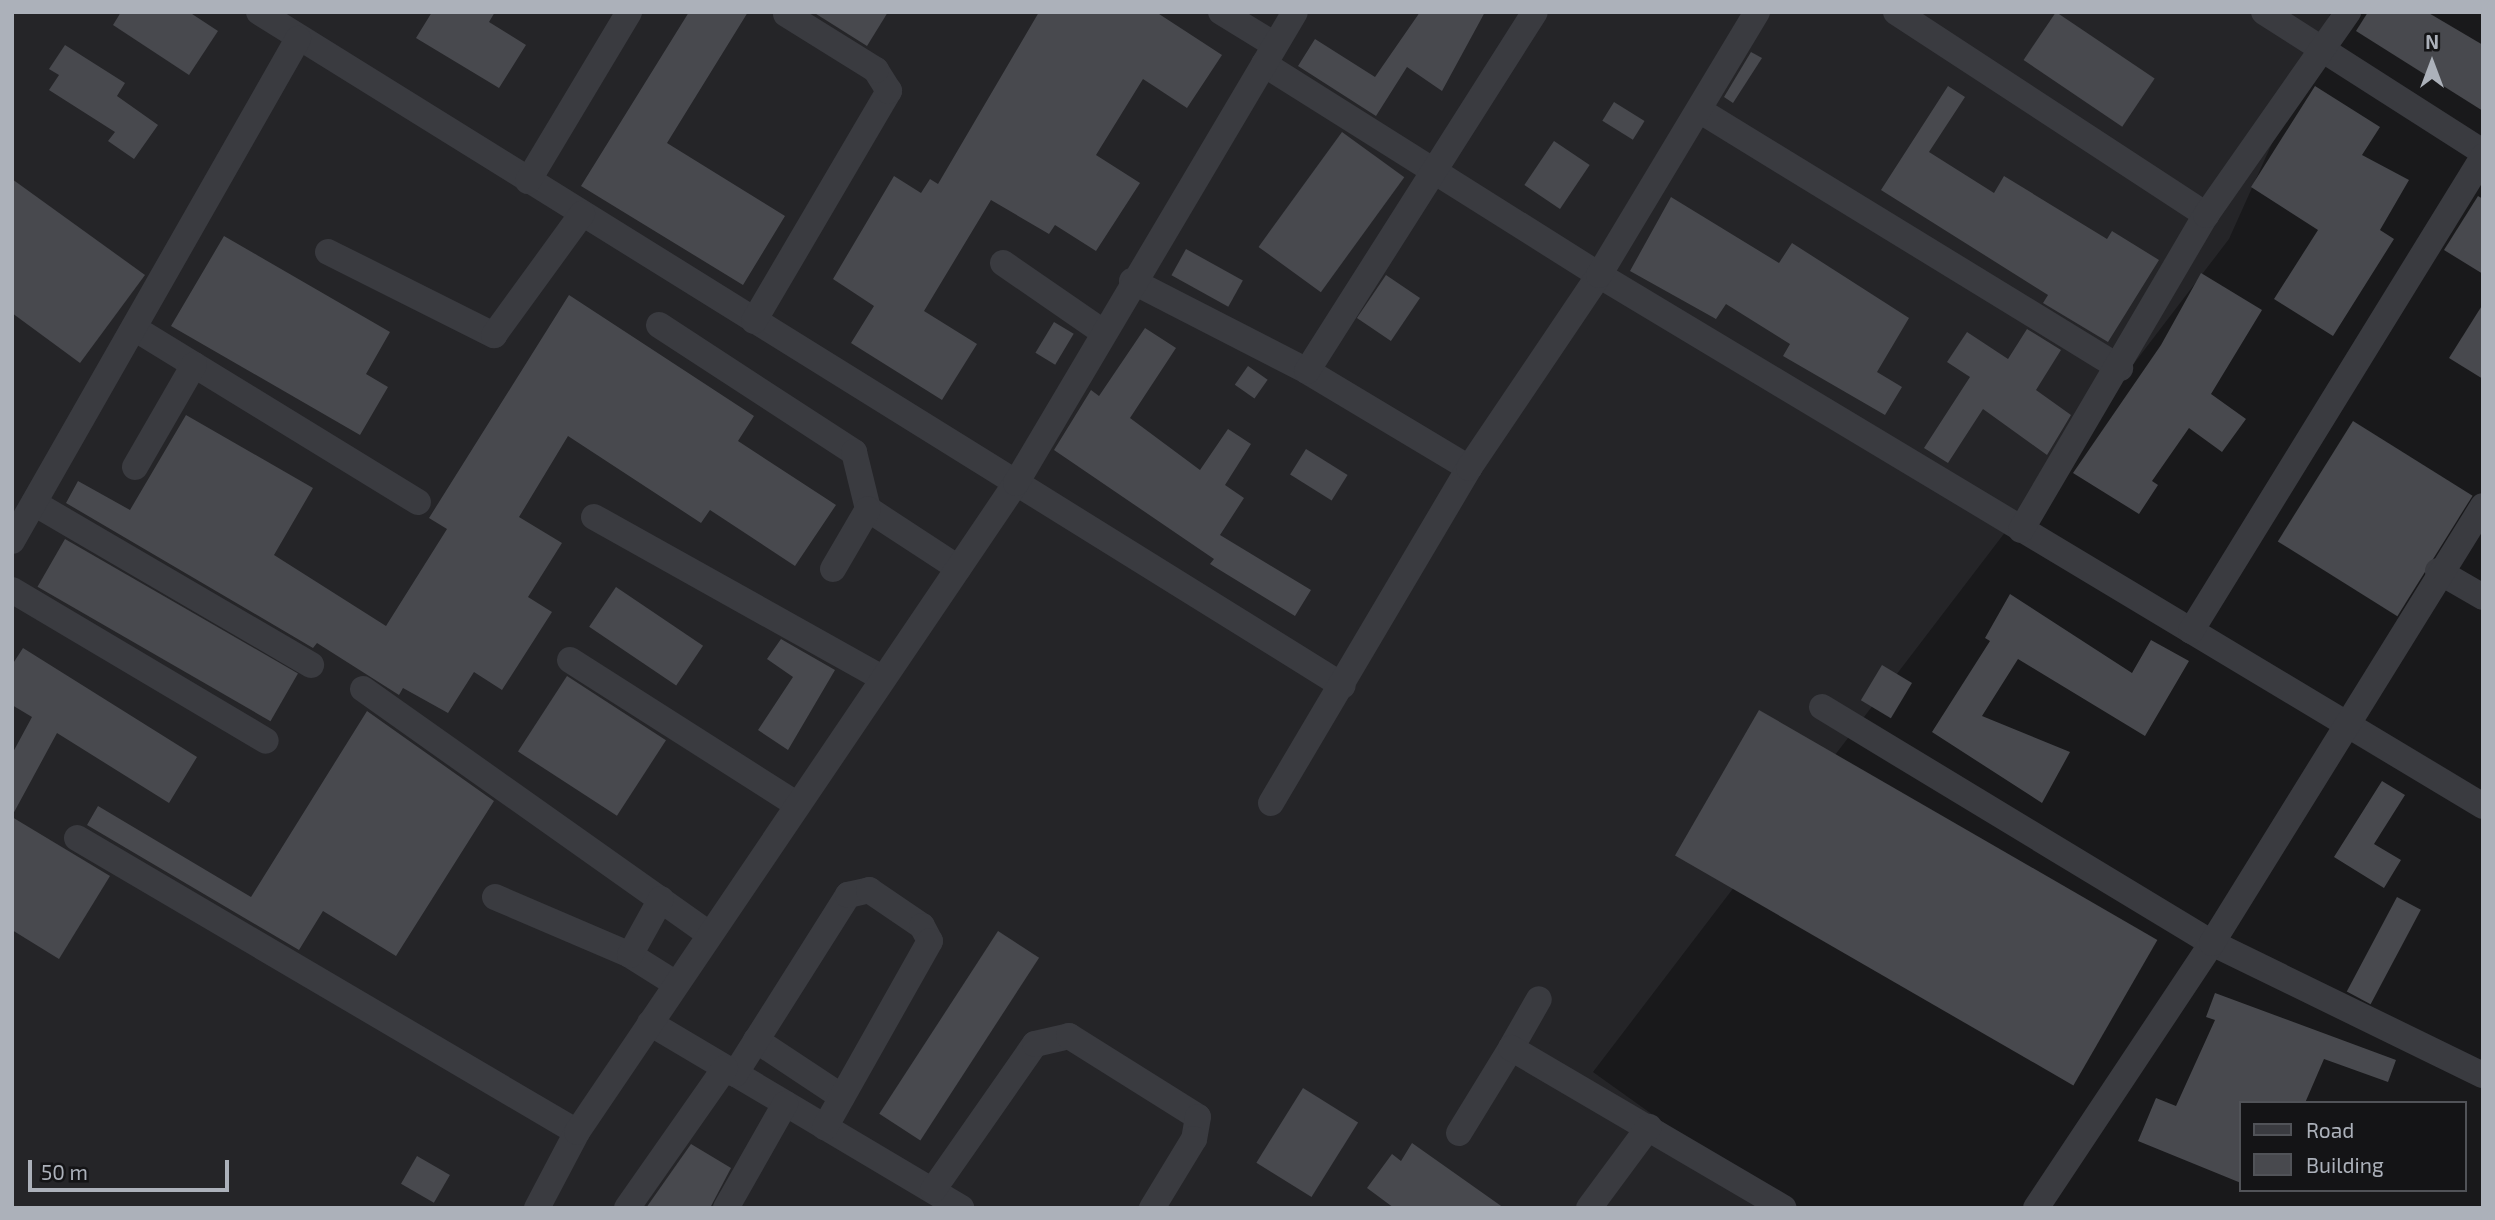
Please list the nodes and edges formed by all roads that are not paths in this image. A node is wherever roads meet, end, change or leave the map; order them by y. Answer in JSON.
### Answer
{"nodes":[{"id":1,"x":259,"y":12,"type":"edge"},
{"id":2,"x":629,"y":12,"type":"edge"},
{"id":3,"x":1220,"y":12,"type":"edge"},
{"id":4,"x":1295,"y":12,"type":"edge"},
{"id":5,"x":1535,"y":12,"type":"edge"},
{"id":6,"x":1757,"y":12,"type":"edge"},
{"id":7,"x":1896,"y":12,"type":"edge"},
{"id":8,"x":2264,"y":12,"type":"edge"},
{"id":9,"x":2348,"y":12,"type":"edge"},
{"id":10,"x":786,"y":14,"type":"dead end"},
{"id":11,"x":298,"y":39,"type":"junction"},
{"id":12,"x":2326,"y":52,"type":"junction"},
{"id":13,"x":1269,"y":55,"type":"junction"},
{"id":14,"x":1699,"y":110,"type":"junction"},
{"id":15,"x":2483,"y":154,"type":"edge"},
{"id":16,"x":1433,"y":166,"type":"junction"},
{"id":17,"x":528,"y":181,"type":"junction"},
{"id":18,"x":582,"y":214,"type":"junction"},
{"id":19,"x":2206,"y":215,"type":"junction"},
{"id":20,"x":328,"y":252,"type":"dead end"},
{"id":21,"x":1003,"y":263,"type":"dead end"},
{"id":22,"x":1599,"y":275,"type":"junction"},
{"id":23,"x":1132,"y":281,"type":"junction"},
{"id":24,"x":754,"y":321,"type":"junction"},
{"id":25,"x":659,"y":325,"type":"dead end"},
{"id":26,"x":134,"y":328,"type":"junction"},
{"id":27,"x":1103,"y":331,"type":"junction"},
{"id":28,"x":194,"y":365,"type":"junction"},
{"id":29,"x":2120,"y":368,"type":"junction"},
{"id":30,"x":1307,"y":371,"type":"junction"},
{"id":31,"x":135,"y":467,"type":"dead end"},
{"id":32,"x":1469,"y":468,"type":"junction"},
{"id":33,"x":1016,"y":483,"type":"junction"},
{"id":34,"x":418,"y":502,"type":"dead end"},
{"id":35,"x":34,"y":503,"type":"junction"},
{"id":36,"x":2483,"y":506,"type":"edge"},
{"id":37,"x":868,"y":509,"type":"junction"},
{"id":38,"x":594,"y":517,"type":"dead end"},
{"id":39,"x":2021,"y":530,"type":"junction"},
{"id":40,"x":12,"y":541,"type":"edge"},
{"id":41,"x":958,"y":568,"type":"junction"},
{"id":42,"x":833,"y":569,"type":"dead end"},
{"id":43,"x":2438,"y":571,"type":"junction"},
{"id":44,"x":12,"y":590,"type":"edge"},
{"id":45,"x":2483,"y":597,"type":"edge"},
{"id":46,"x":2191,"y":631,"type":"junction"},
{"id":47,"x":570,"y":660,"type":"dead end"},
{"id":48,"x":311,"y":665,"type":"dead end"},
{"id":49,"x":882,"y":678,"type":"junction"},
{"id":50,"x":1343,"y":685,"type":"junction"},
{"id":51,"x":363,"y":689,"type":"dead end"},
{"id":52,"x":1822,"y":707,"type":"dead end"},
{"id":53,"x":2346,"y":723,"type":"junction"},
{"id":54,"x":267,"y":741,"type":"dead end"},
{"id":55,"x":1271,"y":803,"type":"dead end"},
{"id":56,"x":796,"y":804,"type":"junction"},
{"id":57,"x":2483,"y":806,"type":"edge"},
{"id":58,"x":77,"y":838,"type":"dead end"},
{"id":59,"x":495,"y":897,"type":"dead end"},
{"id":60,"x":661,"y":899,"type":"junction"},
{"id":61,"x":710,"y":934,"type":"junction"},
{"id":62,"x":2212,"y":943,"type":"junction"},
{"id":63,"x":630,"y":955,"type":"junction"},
{"id":64,"x":677,"y":984,"type":"junction"},
{"id":65,"x":1539,"y":999,"type":"dead end"},
{"id":66,"x":650,"y":1023,"type":"junction"},
{"id":67,"x":756,"y":1040,"type":"junction"},
{"id":68,"x":1511,"y":1048,"type":"junction"},
{"id":69,"x":730,"y":1071,"type":"junction"},
{"id":70,"x":2483,"y":1075,"type":"edge"},
{"id":71,"x":842,"y":1097,"type":"junction"},
{"id":72,"x":785,"y":1104,"type":"junction"},
{"id":73,"x":825,"y":1127,"type":"junction"},
{"id":74,"x":1649,"y":1127,"type":"junction"},
{"id":75,"x":577,"y":1132,"type":"junction"},
{"id":76,"x":1459,"y":1133,"type":"dead end"},
{"id":77,"x":933,"y":1190,"type":"junction"},
{"id":78,"x":537,"y":1208,"type":"edge"},
{"id":79,"x":627,"y":1208,"type":"edge"},
{"id":80,"x":726,"y":1208,"type":"edge"},
{"id":81,"x":961,"y":1208,"type":"edge"},
{"id":82,"x":1152,"y":1208,"type":"edge"},
{"id":83,"x":1590,"y":1208,"type":"edge"},
{"id":84,"x":1784,"y":1208,"type":"edge"},
{"id":85,"x":2036,"y":1208,"type":"edge"}],
"edges":[{"from":1,"to":11,"type":"street"},
{"from":2,"to":17,"type":"street"},
{"from":3,"to":13,"type":"street"},
{"from":4,"to":13,"type":"street"},
{"from":5,"to":16,"type":"street"},
{"from":6,"to":14,"type":"street"},
{"from":7,"to":19,"type":"street"},
{"from":8,"to":12,"type":"street"},
{"from":9,"to":12,"type":"street"},
{"from":10,"to":24,"type":"street"},
{"from":11,"to":17,"type":"street"},
{"from":11,"to":26,"type":"street"},
{"from":12,"to":15,"type":"street"},
{"from":12,"to":19,"type":"street"},
{"from":13,"to":16,"type":"street"},
{"from":13,"to":23,"type":"street"},
{"from":14,"to":22,"type":"street"},
{"from":14,"to":29,"type":"street"},
{"from":15,"to":46,"type":"street"},
{"from":16,"to":22,"type":"street"},
{"from":16,"to":30,"type":"street"},
{"from":17,"to":18,"type":"street"},
{"from":18,"to":20,"type":"street"},
{"from":18,"to":24,"type":"street"},
{"from":19,"to":29,"type":"street"},
{"from":21,"to":27,"type":"street"},
{"from":22,"to":32,"type":"street"},
{"from":22,"to":39,"type":"street"},
{"from":23,"to":27,"type":"street"},
{"from":23,"to":30,"type":"street"},
{"from":24,"to":33,"type":"street"},
{"from":25,"to":37,"type":"street"},
{"from":26,"to":28,"type":"street"},
{"from":26,"to":35,"type":"street"},
{"from":27,"to":33,"type":"street"},
{"from":28,"to":31,"type":"street"},
{"from":28,"to":34,"type":"street"},
{"from":29,"to":39,"type":"street"},
{"from":30,"to":32,"type":"street"},
{"from":32,"to":50,"type":"street"},
{"from":33,"to":41,"type":"street"},
{"from":33,"to":50,"type":"street"},
{"from":35,"to":40,"type":"street"},
{"from":35,"to":48,"type":"street"},
{"from":36,"to":43,"type":"street"},
{"from":37,"to":41,"type":"street"},
{"from":37,"to":42,"type":"street"},
{"from":38,"to":49,"type":"street"},
{"from":39,"to":46,"type":"street"},
{"from":41,"to":49,"type":"street"},
{"from":43,"to":45,"type":"street"},
{"from":43,"to":53,"type":"street"},
{"from":44,"to":54,"type":"street"},
{"from":46,"to":53,"type":"street"},
{"from":47,"to":56,"type":"street"},
{"from":49,"to":56,"type":"street"},
{"from":50,"to":55,"type":"street"},
{"from":51,"to":60,"type":"street"},
{"from":52,"to":62,"type":"street"},
{"from":53,"to":57,"type":"street"},
{"from":53,"to":62,"type":"street"},
{"from":56,"to":61,"type":"street"},
{"from":58,"to":75,"type":"street"},
{"from":59,"to":63,"type":"street"},
{"from":60,"to":61,"type":"street"},
{"from":60,"to":63,"type":"street"},
{"from":61,"to":64,"type":"street"},
{"from":62,"to":70,"type":"street"},
{"from":62,"to":85,"type":"street"},
{"from":63,"to":64,"type":"street"},
{"from":64,"to":66,"type":"street"},
{"from":65,"to":68,"type":"street"},
{"from":66,"to":69,"type":"street"},
{"from":66,"to":75,"type":"street"},
{"from":67,"to":69,"type":"street"},
{"from":67,"to":71,"type":"street"},
{"from":67,"to":71,"type":"street"},
{"from":68,"to":74,"type":"street"},
{"from":68,"to":76,"type":"street"},
{"from":69,"to":72,"type":"street"},
{"from":69,"to":79,"type":"street"},
{"from":71,"to":73,"type":"street"},
{"from":72,"to":73,"type":"street"},
{"from":72,"to":80,"type":"street"},
{"from":73,"to":77,"type":"street"},
{"from":74,"to":83,"type":"street"},
{"from":74,"to":84,"type":"street"},
{"from":75,"to":78,"type":"street"},
{"from":77,"to":81,"type":"street"},
{"from":77,"to":82,"type":"street"}]}
